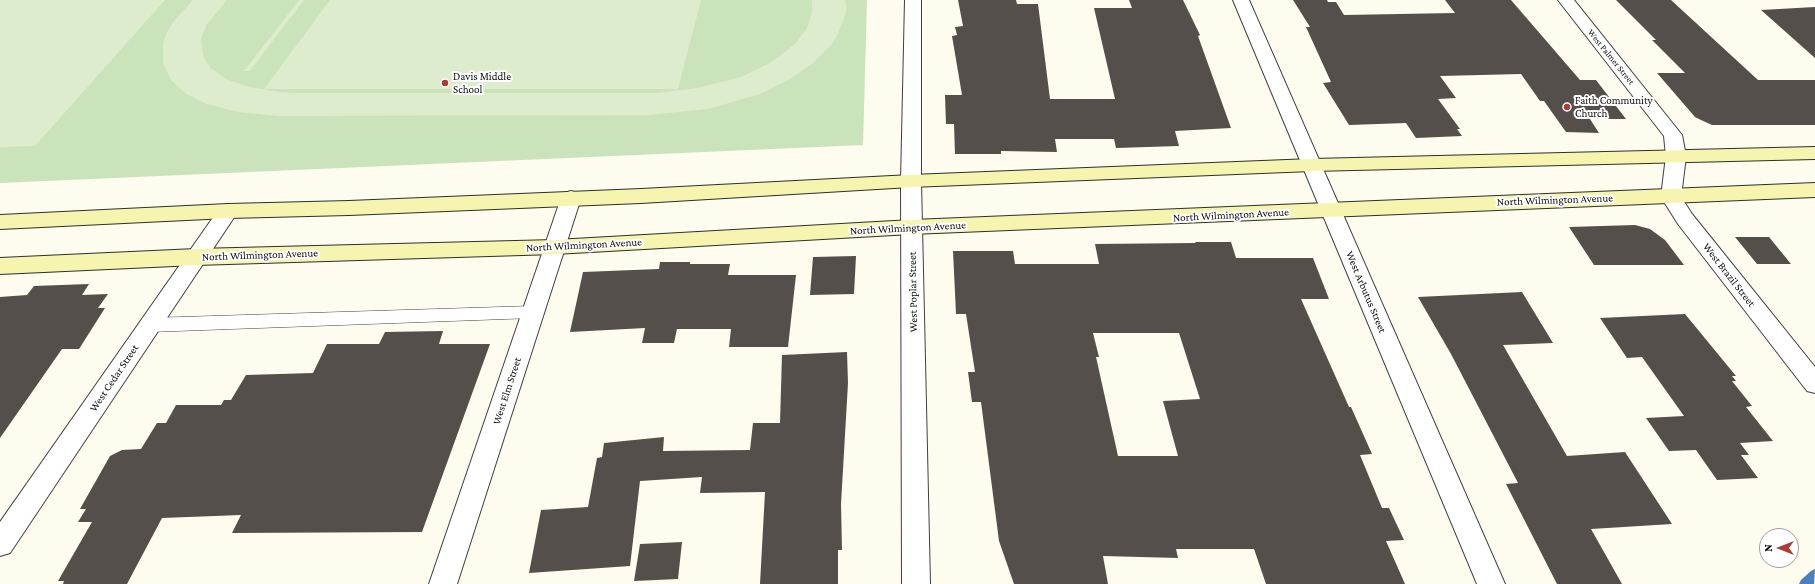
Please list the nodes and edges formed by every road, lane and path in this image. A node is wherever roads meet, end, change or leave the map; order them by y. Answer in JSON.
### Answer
{"nodes":[{"id":1,"x":913,"y":0,"type":"edge"},
{"id":2,"x":1241,"y":0,"type":"edge"},
{"id":3,"x":1566,"y":0,"type":"edge"},
{"id":4,"x":1815,"y":153,"type":"edge"},
{"id":5,"x":1676,"y":156,"type":"junction"},
{"id":6,"x":1312,"y":165,"type":"junction"},
{"id":7,"x":911,"y":181,"type":"junction"},
{"id":8,"x":1815,"y":190,"type":"edge"},
{"id":9,"x":1671,"y":197,"type":"junction"},
{"id":10,"x":571,"y":198,"type":"junction"},
{"id":11,"x":228,"y":210,"type":"junction"},
{"id":12,"x":1332,"y":210,"type":"junction"},
{"id":13,"x":0,"y":222,"type":"edge"},
{"id":14,"x":912,"y":227,"type":"junction"},
{"id":15,"x":555,"y":247,"type":"junction"},
{"id":16,"x":196,"y":257,"type":"junction"},
{"id":17,"x":0,"y":266,"type":"edge"},
{"id":18,"x":533,"y":312,"type":"junction"},
{"id":19,"x":149,"y":325,"type":"junction"},
{"id":20,"x":1815,"y":384,"type":"edge"},
{"id":21,"x":0,"y":544,"type":"edge"},
{"id":22,"x":443,"y":584,"type":"edge"},
{"id":23,"x":916,"y":584,"type":"edge"},
{"id":24,"x":1491,"y":584,"type":"edge"}],
"edges":[{"from":1,"to":7,"type":"street","name":"West Poplar Street"},
{"from":2,"to":6,"type":"street","name":"West Arbutus Street"},
{"from":3,"to":5,"type":"street","name":"West Palmer Street"},
{"from":4,"to":5,"type":"main road"},
{"from":5,"to":6,"type":"main road"},
{"from":5,"to":9,"type":"street"},
{"from":6,"to":7,"type":"main road"},
{"from":6,"to":12,"type":"street","name":"West Arbutus Street"},
{"from":7,"to":10,"type":"main road"},
{"from":7,"to":14,"type":"street","name":"West Poplar Street"},
{"from":8,"to":9,"type":"main road","name":"North Wilmington Avenue"},
{"from":9,"to":12,"type":"main road","name":"North Wilmington Avenue"},
{"from":9,"to":20,"type":"street","name":"West Brazil Street"},
{"from":10,"to":11,"type":"main road"},
{"from":10,"to":15,"type":"street","name":"West Elm Street"},
{"from":11,"to":13,"type":"main road"},
{"from":11,"to":16,"type":"street","name":"West Cedar Street"},
{"from":12,"to":14,"type":"main road","name":"North Wilmington Avenue"},
{"from":12,"to":24,"type":"street","name":"West Arbutus Street"},
{"from":14,"to":15,"type":"main road","name":"North Wilmington Avenue"},
{"from":14,"to":23,"type":"street","name":"West Poplar Street"},
{"from":15,"to":16,"type":"main road","name":"North Wilmington Avenue"},
{"from":15,"to":18,"type":"street","name":"West Elm Street"},
{"from":16,"to":17,"type":"main road","name":"North Wilmington Avenue"},
{"from":16,"to":19,"type":"street","name":"West Cedar Street"},
{"from":18,"to":19,"type":"lane"},
{"from":18,"to":22,"type":"street","name":"West Elm Street"},
{"from":19,"to":21,"type":"street","name":"West Cedar Street"}]}
